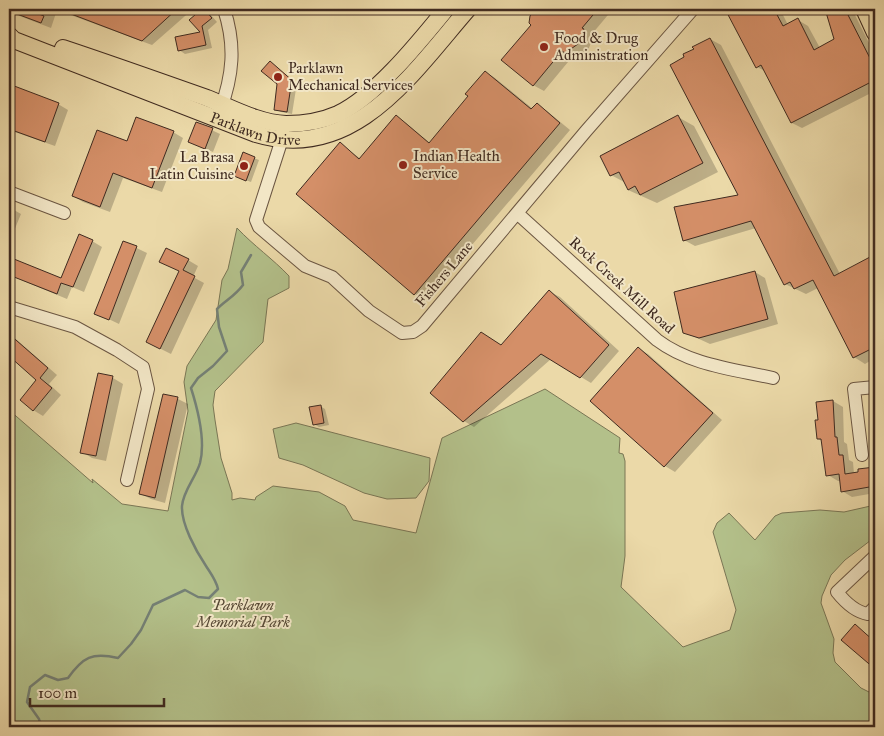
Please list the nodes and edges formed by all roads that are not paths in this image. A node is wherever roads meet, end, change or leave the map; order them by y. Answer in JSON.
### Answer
{"nodes":[{"id":1,"x":224,"y":9,"type":"edge"},
{"id":2,"x":446,"y":9,"type":"edge"},
{"id":3,"x":468,"y":9,"type":"edge"},
{"id":4,"x":693,"y":9,"type":"edge"},
{"id":5,"x":868,"y":10,"type":"edge"},
{"id":6,"x":9,"y":30,"type":"edge"},
{"id":7,"x":875,"y":33,"type":"edge"},
{"id":8,"x":9,"y":35,"type":"edge"},
{"id":9,"x":220,"y":112,"type":"junction"},
{"id":10,"x":283,"y":132,"type":"junction"},
{"id":11,"x":9,"y":192,"type":"edge"},
{"id":12,"x":64,"y":213,"type":"dead end"},
{"id":13,"x":517,"y":213,"type":"junction"},
{"id":14,"x":9,"y":307,"type":"edge"},
{"id":15,"x":773,"y":378,"type":"dead end"},
{"id":16,"x":875,"y":387,"type":"edge"},
{"id":17,"x":862,"y":455,"type":"dead end"},
{"id":18,"x":127,"y":480,"type":"dead end"},
{"id":19,"x":875,"y":556,"type":"edge"},
{"id":20,"x":875,"y":607,"type":"edge"}],
"edges":[{"from":1,"to":9,"type":"street"},
{"from":2,"to":10,"type":"main road","name":"Parklawn Drive"},
{"from":3,"to":10,"type":"main road","name":"Parklawn Drive"},
{"from":4,"to":13,"type":"street","name":"Fishers Lane"},
{"from":5,"to":7,"type":"main road"},
{"from":6,"to":9,"type":"main road","name":"Parklawn Drive"},
{"from":8,"to":9,"type":"main road","name":"Parklawn Drive"},
{"from":9,"to":10,"type":"main road","name":"Parklawn Drive"},
{"from":10,"to":13,"type":"street","name":"Fishers Lane"},
{"from":11,"to":12,"type":"street"},
{"from":13,"to":15,"type":"street","name":"Rock Creek Mill Road"},
{"from":14,"to":18,"type":"street"},
{"from":16,"to":17,"type":"street"},
{"from":19,"to":20,"type":"street"}]}
